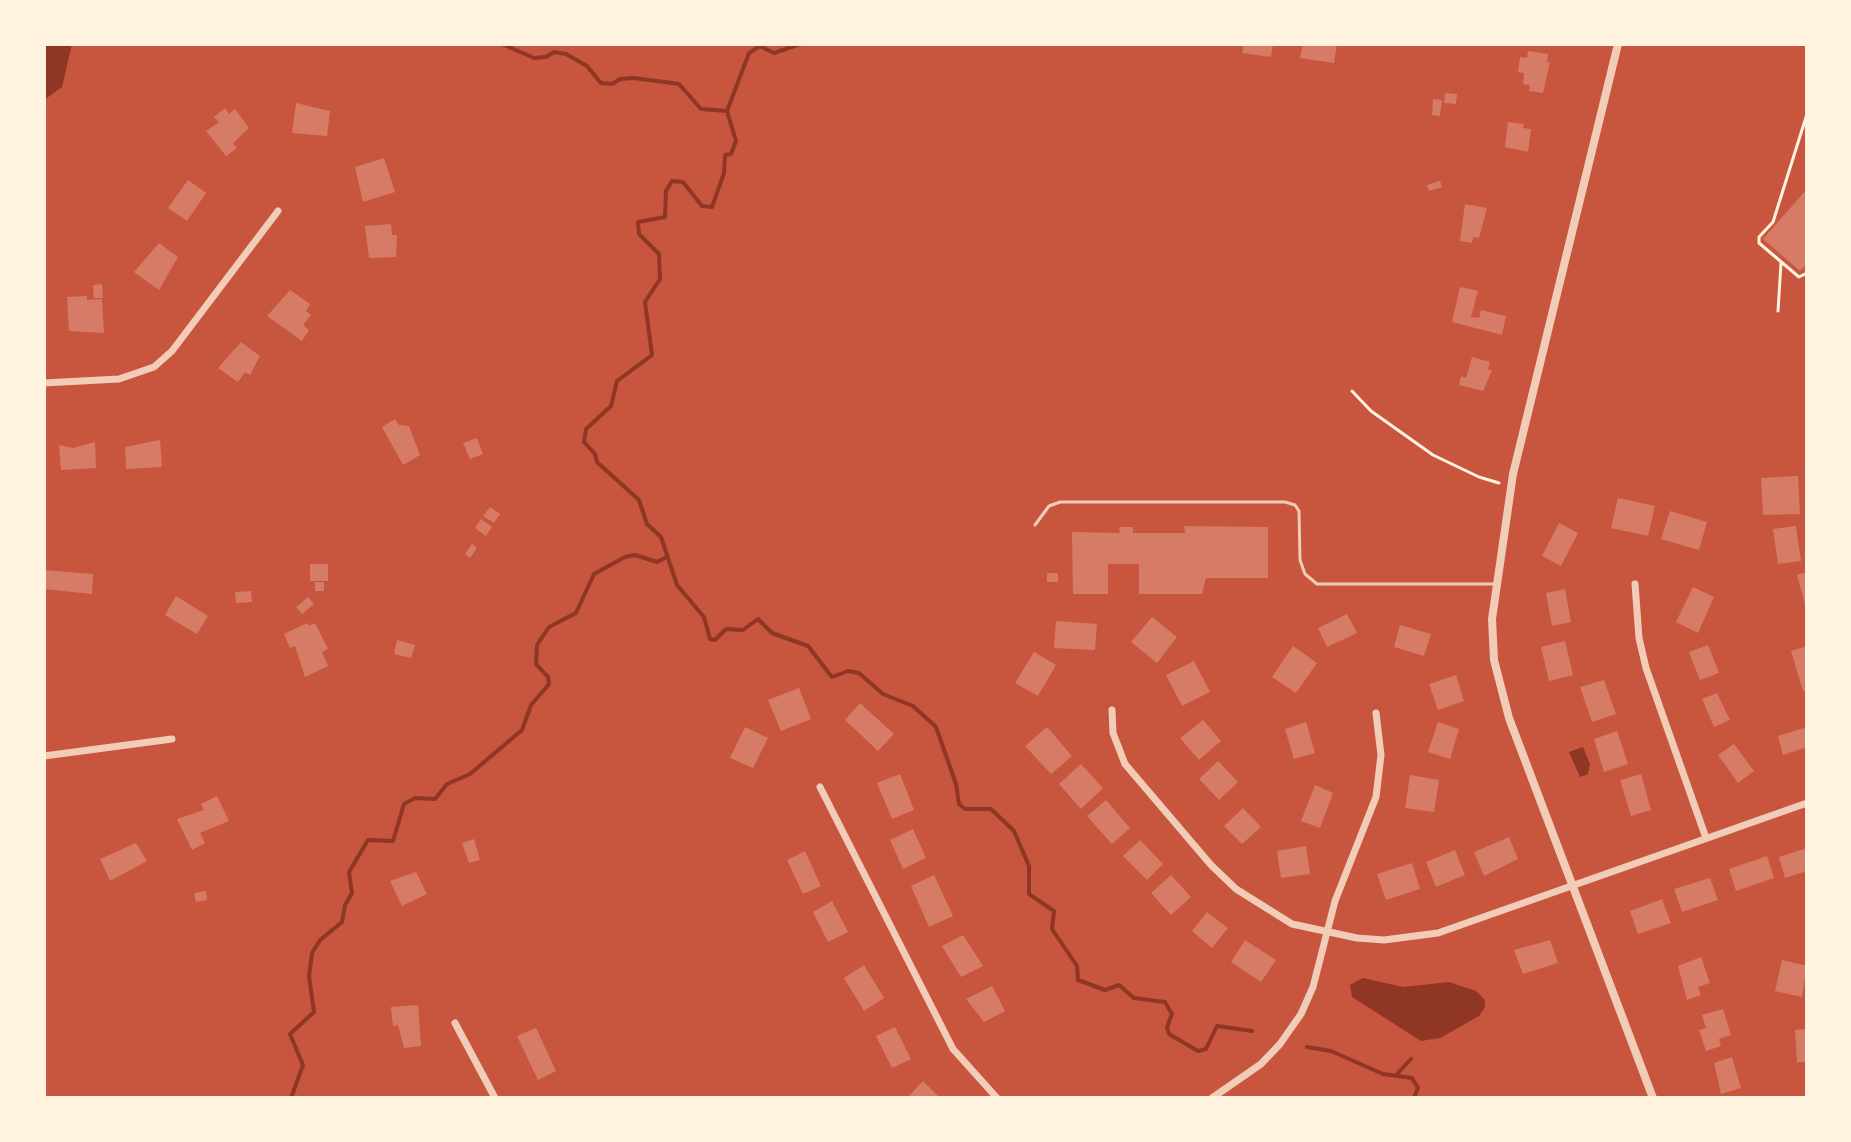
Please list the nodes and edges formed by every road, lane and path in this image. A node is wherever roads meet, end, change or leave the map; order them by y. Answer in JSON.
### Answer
{"nodes":[{"id":1,"x":1618,"y":44,"type":"edge"},
{"id":2,"x":1807,"y":114,"type":"edge"},
{"id":3,"x":278,"y":211,"type":"dead end"},
{"id":4,"x":1781,"y":261,"type":"junction"},
{"id":5,"x":1807,"y":273,"type":"edge"},
{"id":6,"x":1778,"y":311,"type":"dead end"},
{"id":7,"x":44,"y":383,"type":"edge"},
{"id":8,"x":1352,"y":391,"type":"dead end"},
{"id":9,"x":1511,"y":486,"type":"junction"},
{"id":10,"x":1035,"y":525,"type":"dead end"},
{"id":11,"x":1495,"y":584,"type":"junction"},
{"id":12,"x":1635,"y":584,"type":"dead end"},
{"id":13,"x":1112,"y":710,"type":"dead end"},
{"id":14,"x":1376,"y":713,"type":"dead end"},
{"id":15,"x":172,"y":739,"type":"dead end"},
{"id":16,"x":44,"y":756,"type":"edge"},
{"id":17,"x":820,"y":787,"type":"dead end"},
{"id":18,"x":1807,"y":803,"type":"edge"},
{"id":19,"x":1706,"y":838,"type":"junction"},
{"id":20,"x":1573,"y":885,"type":"junction"},
{"id":21,"x":1327,"y":932,"type":"junction"},
{"id":22,"x":455,"y":1023,"type":"dead end"},
{"id":23,"x":495,"y":1098,"type":"edge"},
{"id":24,"x":997,"y":1098,"type":"edge"},
{"id":25,"x":1212,"y":1098,"type":"edge"},
{"id":26,"x":1653,"y":1098,"type":"edge"}],
"edges":[{"from":1,"to":9,"type":"street"},
{"from":2,"to":4,"type":"path"},
{"from":3,"to":7,"type":"street"},
{"from":4,"to":5,"type":"path"},
{"from":4,"to":6,"type":"path"},
{"from":8,"to":9,"type":"path"},
{"from":9,"to":11,"type":"street"},
{"from":10,"to":11,"type":"lane"},
{"from":11,"to":20,"type":"street"},
{"from":12,"to":19,"type":"street"},
{"from":13,"to":21,"type":"street"},
{"from":14,"to":21,"type":"street"},
{"from":15,"to":16,"type":"street"},
{"from":17,"to":24,"type":"street"},
{"from":18,"to":19,"type":"street"},
{"from":19,"to":20,"type":"street"},
{"from":20,"to":21,"type":"street"},
{"from":20,"to":26,"type":"street"},
{"from":21,"to":25,"type":"street"},
{"from":22,"to":23,"type":"street"}]}
